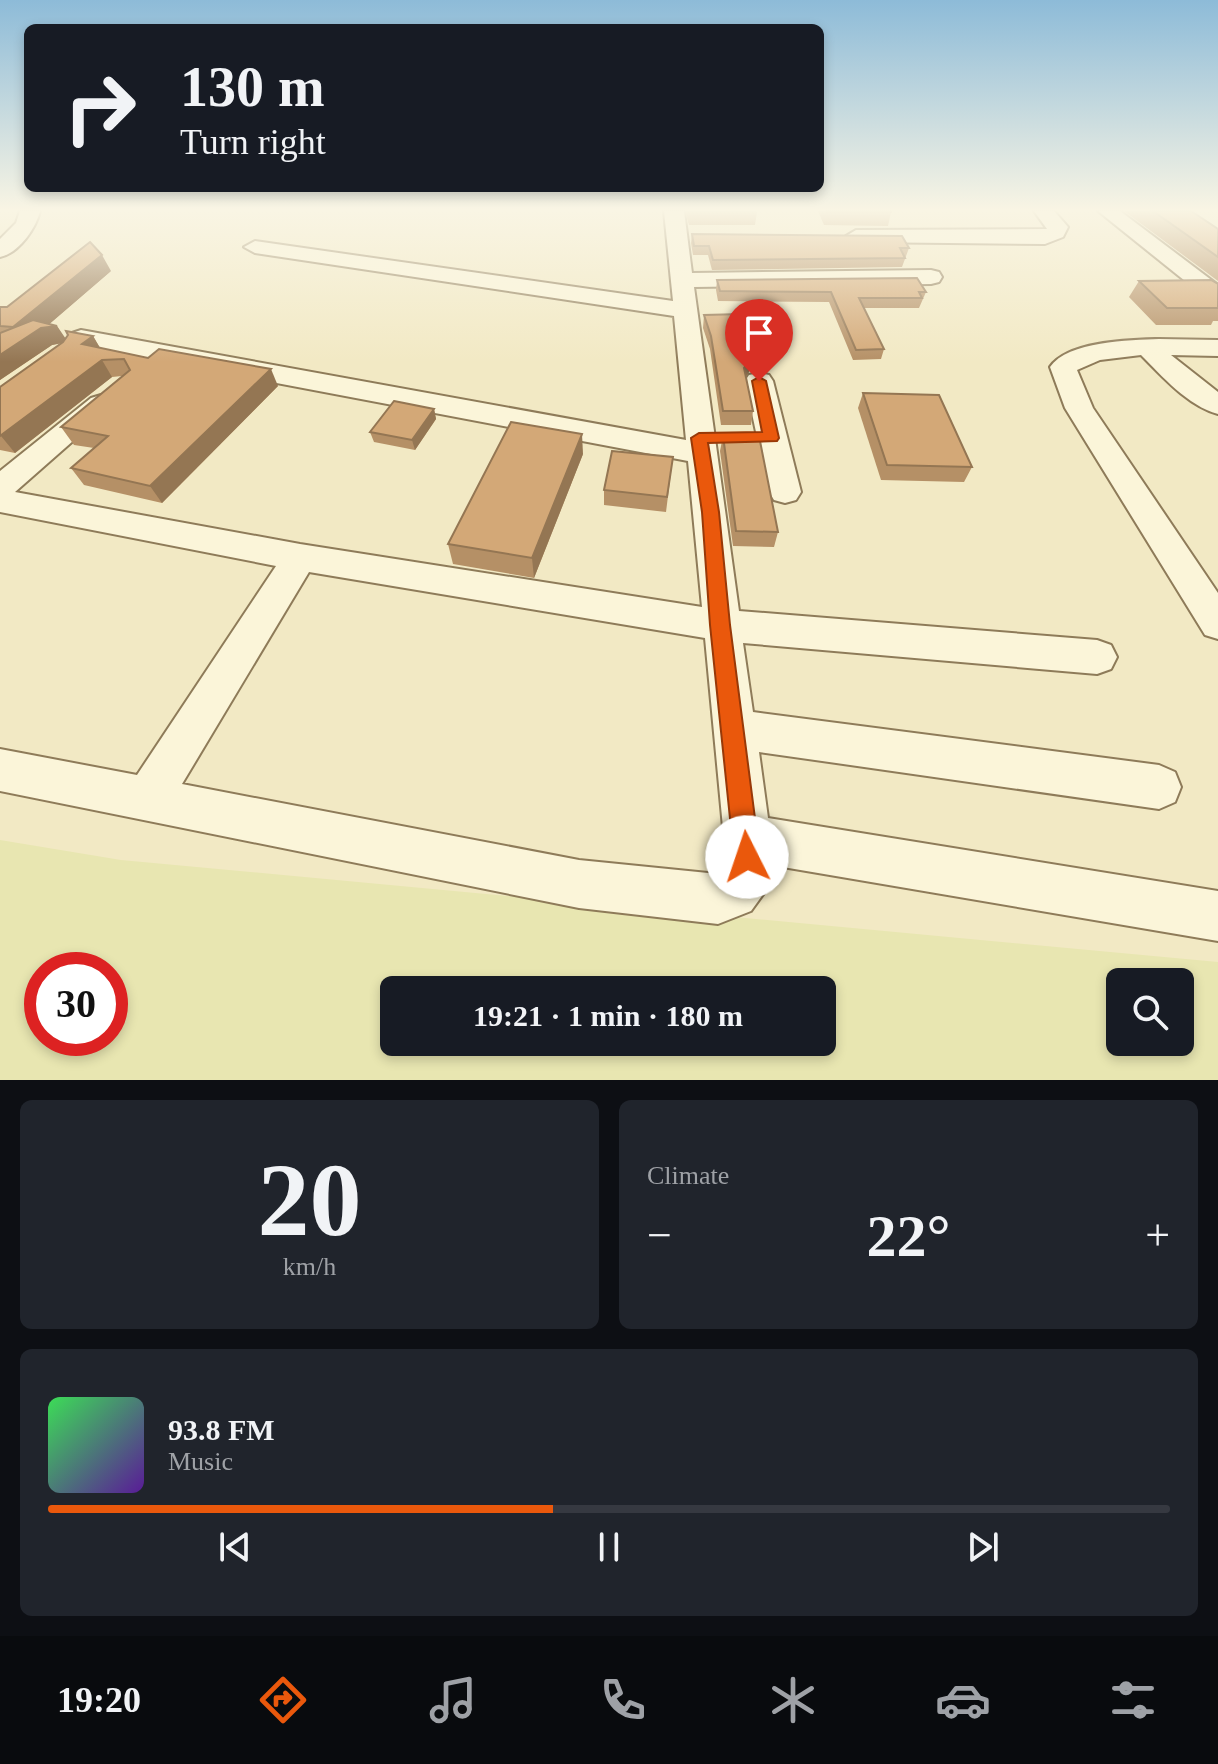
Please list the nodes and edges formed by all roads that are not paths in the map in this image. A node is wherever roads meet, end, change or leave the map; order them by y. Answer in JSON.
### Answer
{"nodes":[{"id":1,"x":383,"y":261,"type":"edge"},
{"id":2,"x":682,"y":261,"type":"edge"},
{"id":3,"x":1173,"y":261,"type":"edge"},
{"id":4,"x":931,"y":277,"type":"dead end"},
{"id":5,"x":683,"y":295,"type":"junction"},
{"id":6,"x":1218,"y":296,"type":"edge"},
{"id":7,"x":81,"y":338,"type":"edge"},
{"id":8,"x":1148,"y":348,"type":"junction"},
{"id":9,"x":1218,"y":348,"type":"edge"},
{"id":10,"x":759,"y":381,"type":"dead end"},
{"id":11,"x":124,"y":385,"type":"edge"},
{"id":12,"x":1218,"y":405,"type":"edge"},
{"id":13,"x":728,"y":441,"type":"junction"},
{"id":14,"x":0,"y":488,"type":"edge"},
{"id":15,"x":785,"y":492,"type":"dead end"},
{"id":16,"x":0,"y":501,"type":"edge"},
{"id":17,"x":300,"y":557,"type":"junction"},
{"id":18,"x":1218,"y":624,"type":"edge"},
{"id":19,"x":720,"y":625,"type":"junction"},
{"id":20,"x":1097,"y":657,"type":"dead end"},
{"id":21,"x":733,"y":729,"type":"junction"},
{"id":22,"x":0,"y":770,"type":"edge"},
{"id":23,"x":1159,"y":787,"type":"dead end"},
{"id":24,"x":149,"y":797,"type":"junction"},
{"id":25,"x":747,"y":838,"type":"junction"},
{"id":26,"x":1218,"y":916,"type":"edge"}],
"edges":[{"from":1,"to":5,"type":"street"},
{"from":2,"to":5,"type":"street"},
{"from":3,"to":6,"type":"street"},
{"from":4,"to":5,"type":"street"},
{"from":5,"to":13,"type":"street"},
{"from":7,"to":13,"type":"street"},
{"from":8,"to":9,"type":"street"},
{"from":8,"to":12,"type":"street"},
{"from":8,"to":18,"type":"street"},
{"from":10,"to":13,"type":"street"},
{"from":11,"to":14,"type":"street"},
{"from":13,"to":15,"type":"street"},
{"from":13,"to":19,"type":"street"},
{"from":16,"to":17,"type":"street"},
{"from":17,"to":19,"type":"street"},
{"from":17,"to":24,"type":"street"},
{"from":19,"to":20,"type":"street"},
{"from":19,"to":21,"type":"street"},
{"from":21,"to":23,"type":"street"},
{"from":21,"to":25,"type":"street"},
{"from":22,"to":24,"type":"street"},
{"from":24,"to":25,"type":"street"},
{"from":25,"to":26,"type":"street"}]}
